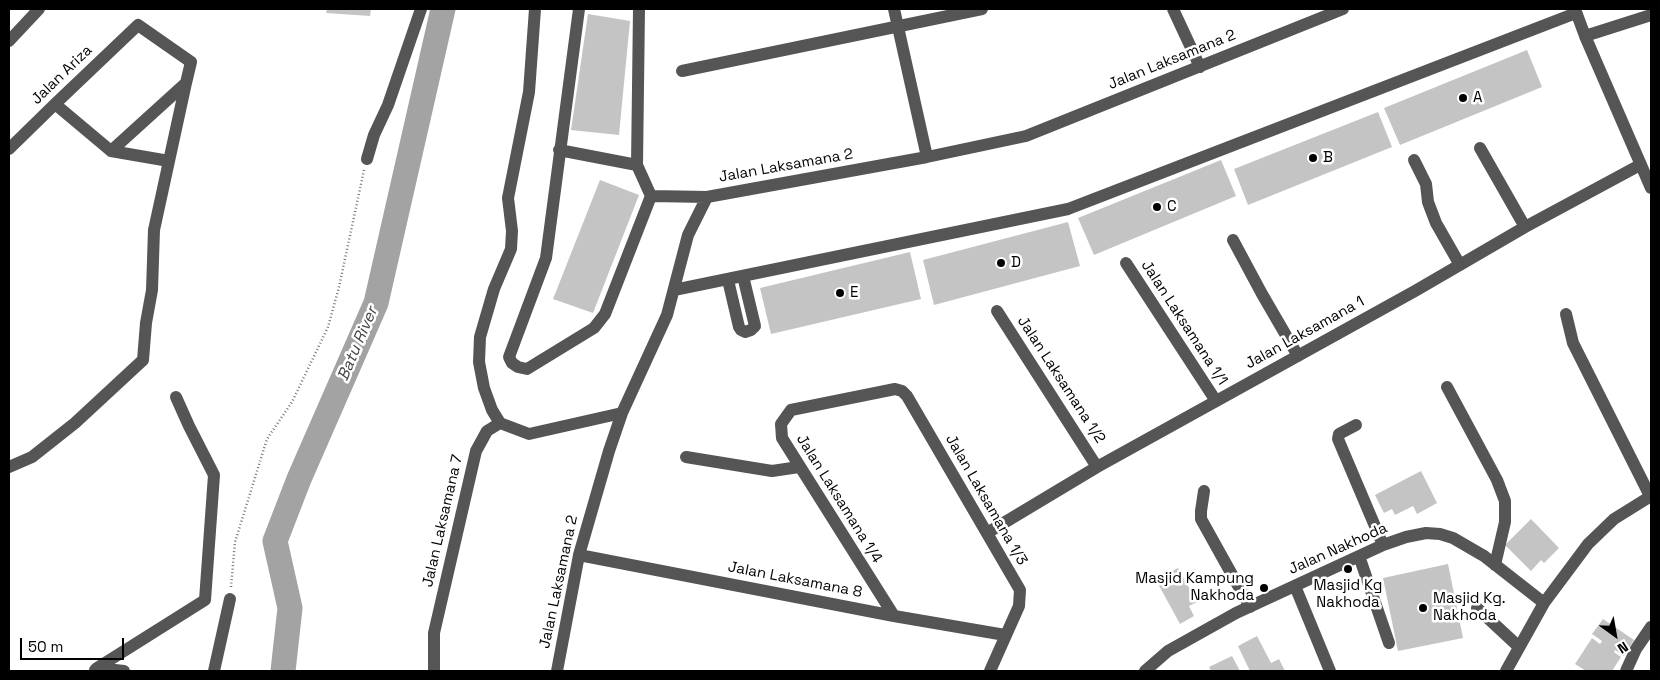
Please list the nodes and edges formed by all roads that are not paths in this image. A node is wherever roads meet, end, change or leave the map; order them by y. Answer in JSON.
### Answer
{"nodes":[{"id":1,"x":39,"y":9,"type":"edge"},
{"id":2,"x":421,"y":9,"type":"edge"},
{"id":3,"x":535,"y":9,"type":"edge"},
{"id":4,"x":579,"y":9,"type":"edge"},
{"id":5,"x":639,"y":9,"type":"edge"},
{"id":6,"x":894,"y":9,"type":"edge"},
{"id":7,"x":982,"y":9,"type":"edge"},
{"id":8,"x":1173,"y":9,"type":"edge"},
{"id":9,"x":1343,"y":9,"type":"edge"},
{"id":10,"x":1575,"y":11,"type":"edge"},
{"id":11,"x":1651,"y":15,"type":"edge"},
{"id":12,"x":898,"y":27,"type":"junction"},
{"id":13,"x":1585,"y":36,"type":"junction"},
{"id":14,"x":9,"y":41,"type":"edge"},
{"id":15,"x":1200,"y":67,"type":"junction"},
{"id":16,"x":682,"y":71,"type":"dead end"},
{"id":17,"x":186,"y":83,"type":"junction"},
{"id":18,"x":55,"y":104,"type":"junction"},
{"id":19,"x":1480,"y":148,"type":"dead end"},
{"id":20,"x":9,"y":149,"type":"edge"},
{"id":21,"x":559,"y":150,"type":"junction"},
{"id":22,"x":111,"y":151,"type":"junction"},
{"id":23,"x":927,"y":157,"type":"junction"},
{"id":24,"x":367,"y":159,"type":"road end"},
{"id":25,"x":1414,"y":160,"type":"dead end"},
{"id":26,"x":169,"y":161,"type":"junction"},
{"id":27,"x":637,"y":165,"type":"junction"},
{"id":28,"x":1640,"y":165,"type":"junction"},
{"id":29,"x":1651,"y":188,"type":"edge"},
{"id":30,"x":651,"y":196,"type":"junction"},
{"id":31,"x":707,"y":197,"type":"junction"},
{"id":32,"x":1525,"y":227,"type":"junction"},
{"id":33,"x":1233,"y":240,"type":"dead end"},
{"id":34,"x":1126,"y":263,"type":"dead end"},
{"id":35,"x":1460,"y":265,"type":"junction"},
{"id":36,"x":743,"y":276,"type":"junction"},
{"id":37,"x":728,"y":280,"type":"junction"},
{"id":38,"x":674,"y":290,"type":"junction"},
{"id":39,"x":997,"y":311,"type":"dead end"},
{"id":40,"x":1566,"y":314,"type":"dead end"},
{"id":41,"x":1298,"y":356,"type":"junction"},
{"id":42,"x":1446,"y":387,"type":"dead end"},
{"id":43,"x":895,"y":389,"type":"joint"},
{"id":44,"x":176,"y":397,"type":"dead end"},
{"id":45,"x":1216,"y":401,"type":"junction"},
{"id":46,"x":622,"y":413,"type":"junction"},
{"id":47,"x":500,"y":423,"type":"junction"},
{"id":48,"x":1356,"y":425,"type":"dead end"},
{"id":49,"x":686,"y":457,"type":"dead end"},
{"id":50,"x":799,"y":466,"type":"junction"},
{"id":51,"x":9,"y":467,"type":"edge"},
{"id":52,"x":1097,"y":467,"type":"junction"},
{"id":53,"x":1204,"y":491,"type":"dead end"},
{"id":54,"x":1651,"y":496,"type":"edge"},
{"id":55,"x":987,"y":533,"type":"junction"},
{"id":56,"x":1383,"y":545,"type":"junction"},
{"id":57,"x":578,"y":555,"type":"junction"},
{"id":58,"x":1359,"y":556,"type":"junction"},
{"id":59,"x":1495,"y":565,"type":"junction"},
{"id":60,"x":1295,"y":586,"type":"junction"},
{"id":61,"x":230,"y":599,"type":"road end"},
{"id":62,"x":1544,"y":603,"type":"junction"},
{"id":63,"x":1250,"y":607,"type":"junction"},
{"id":64,"x":1478,"y":608,"type":"dead end"},
{"id":65,"x":894,"y":616,"type":"junction"},
{"id":66,"x":1651,"y":627,"type":"edge"},
{"id":67,"x":1005,"y":636,"type":"junction"},
{"id":68,"x":1389,"y":643,"type":"dead end"},
{"id":69,"x":1519,"y":647,"type":"junction"},
{"id":70,"x":95,"y":670,"type":"edge"},
{"id":71,"x":124,"y":671,"type":"edge"},
{"id":72,"x":214,"y":671,"type":"edge"},
{"id":73,"x":434,"y":671,"type":"edge"},
{"id":74,"x":557,"y":671,"type":"edge"},
{"id":75,"x":990,"y":671,"type":"edge"},
{"id":76,"x":1145,"y":671,"type":"edge"},
{"id":77,"x":1330,"y":671,"type":"edge"},
{"id":78,"x":1506,"y":671,"type":"edge"},
{"id":79,"x":1626,"y":671,"type":"edge"}],
"edges":[{"from":1,"to":14,"type":"street"},
{"from":2,"to":24,"type":"street"},
{"from":3,"to":47,"type":"street"},
{"from":4,"to":21,"type":"street"},
{"from":5,"to":27,"type":"street"},
{"from":6,"to":12,"type":"street"},
{"from":7,"to":12,"type":"street"},
{"from":8,"to":15,"type":"street"},
{"from":9,"to":15,"type":"street","name":"Jalan Laksamana 2"},
{"from":10,"to":13,"type":"street"},
{"from":10,"to":36,"type":"street"},
{"from":11,"to":13,"type":"street"},
{"from":12,"to":16,"type":"street"},
{"from":12,"to":23,"type":"street"},
{"from":13,"to":28,"type":"street"},
{"from":15,"to":23,"type":"street","name":"Jalan Laksamana 2"},
{"from":17,"to":18,"type":"street","name":"Jalan Ariza"},
{"from":17,"to":22,"type":"street"},
{"from":17,"to":26,"type":"street"},
{"from":18,"to":20,"type":"street","name":"Jalan Ariza"},
{"from":18,"to":22,"type":"street"},
{"from":19,"to":32,"type":"street"},
{"from":21,"to":27,"type":"street"},
{"from":21,"to":30,"type":"street"},
{"from":22,"to":26,"type":"street"},
{"from":23,"to":31,"type":"street","name":"Jalan Laksamana 2"},
{"from":25,"to":35,"type":"street"},
{"from":26,"to":51,"type":"street"},
{"from":27,"to":30,"type":"street"},
{"from":28,"to":29,"type":"street"},
{"from":28,"to":32,"type":"street","name":"Jalan Laksamana 1"},
{"from":30,"to":31,"type":"street"},
{"from":31,"to":38,"type":"street","name":"Jalan Laksamana 2"},
{"from":32,"to":35,"type":"street","name":"Jalan Laksamana 1"},
{"from":33,"to":41,"type":"street"},
{"from":34,"to":45,"type":"street","name":"Jalan Laksamana 1/1"},
{"from":35,"to":41,"type":"street","name":"Jalan Laksamana 1"},
{"from":36,"to":37,"type":"street"},
{"from":36,"to":37,"type":"street"},
{"from":37,"to":38,"type":"street"},
{"from":38,"to":46,"type":"street","name":"Jalan Laksamana 2"},
{"from":39,"to":52,"type":"street","name":"Jalan Laksamana 1/2"},
{"from":40,"to":54,"type":"street"},
{"from":41,"to":45,"type":"street","name":"Jalan Laksamana 1"},
{"from":42,"to":59,"type":"street"},
{"from":43,"to":50,"type":"street","name":"Jalan Laksamana 1/4"},
{"from":43,"to":55,"type":"street","name":"Jalan Laksamana 1/3"},
{"from":44,"to":70,"type":"street"},
{"from":45,"to":52,"type":"street","name":"Jalan Laksamana 1"},
{"from":46,"to":47,"type":"street"},
{"from":46,"to":57,"type":"street","name":"Jalan Laksamana 2"},
{"from":47,"to":73,"type":"street","name":"Jalan Laksamana 7"},
{"from":48,"to":56,"type":"street"},
{"from":49,"to":50,"type":"street"},
{"from":50,"to":65,"type":"street","name":"Jalan Laksamana 1/4"},
{"from":52,"to":55,"type":"street","name":"Jalan Laksamana 1"},
{"from":53,"to":63,"type":"street"},
{"from":54,"to":62,"type":"street"},
{"from":55,"to":67,"type":"street","name":"Jalan Laksamana 1/3"},
{"from":56,"to":58,"type":"street","name":"Jalan Nakhoda"},
{"from":56,"to":59,"type":"street","name":"Jalan Nakhoda"},
{"from":57,"to":65,"type":"street","name":"Jalan Laksamana 8"},
{"from":57,"to":74,"type":"street","name":"Jalan Laksamana 2"},
{"from":58,"to":60,"type":"street","name":"Jalan Nakhoda"},
{"from":58,"to":68,"type":"street"},
{"from":59,"to":62,"type":"street","name":"Jalan Nakhoda"},
{"from":60,"to":63,"type":"street","name":"Jalan Nakhoda"},
{"from":60,"to":77,"type":"street"},
{"from":61,"to":72,"type":"street"},
{"from":62,"to":69,"type":"street"},
{"from":63,"to":76,"type":"street","name":"Jalan Nakhoda"},
{"from":64,"to":69,"type":"street"},
{"from":65,"to":67,"type":"street","name":"Jalan Laksamana 8"},
{"from":66,"to":79,"type":"street"},
{"from":67,"to":75,"type":"street","name":"Jalan Laksamana 1/3"},
{"from":69,"to":78,"type":"street"},
{"from":70,"to":71,"type":"street"}]}
